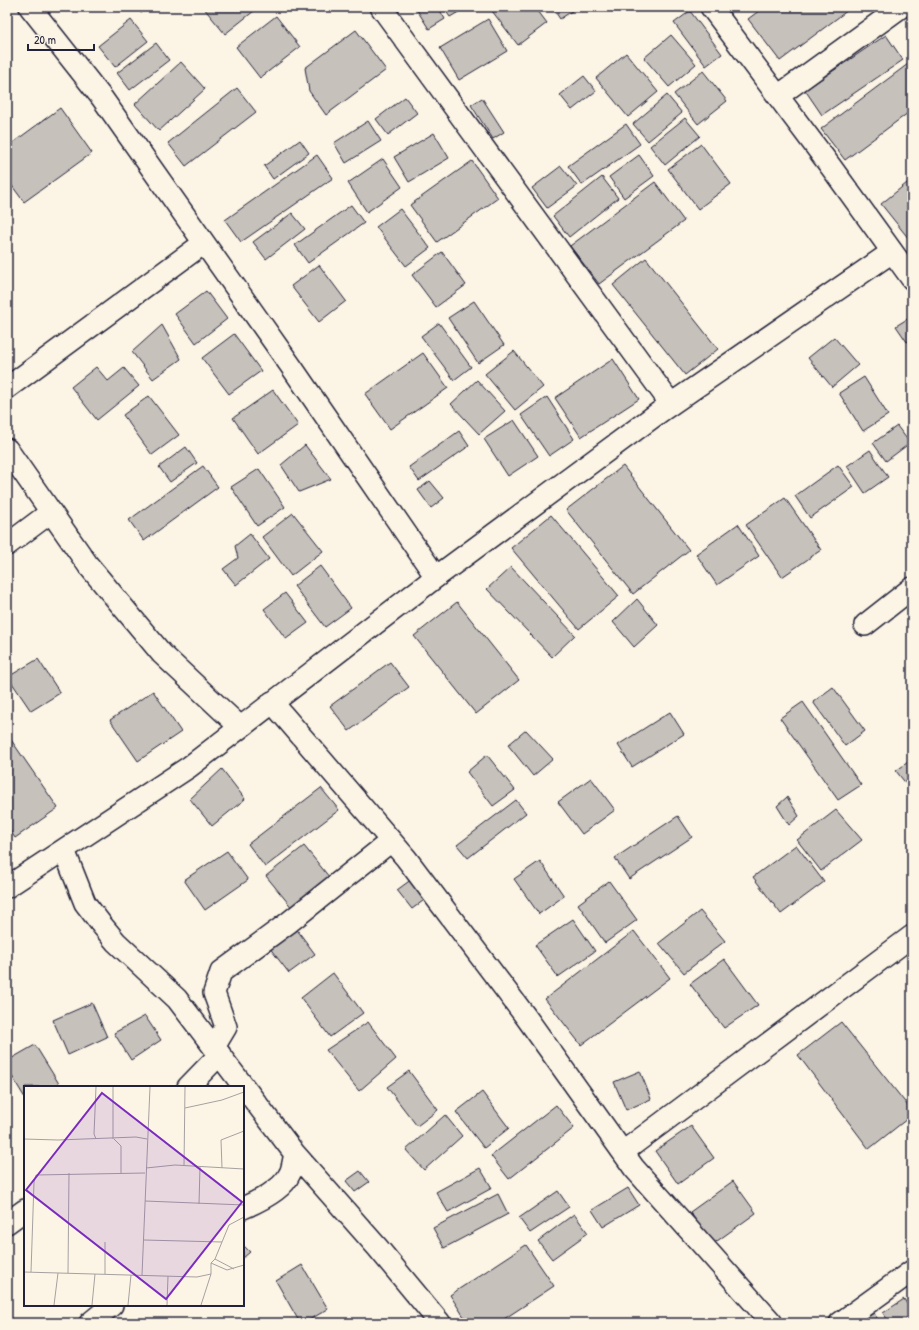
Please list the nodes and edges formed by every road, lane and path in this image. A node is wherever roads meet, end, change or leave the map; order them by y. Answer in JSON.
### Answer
{"nodes":[{"id":1,"x":30,"y":7,"type":"edge"},
{"id":2,"x":381,"y":7,"type":"edge"},
{"id":3,"x":711,"y":7,"type":"edge"},
{"id":4,"x":901,"y":7,"type":"edge"},
{"id":5,"x":778,"y":96,"type":"junction"},
{"id":6,"x":204,"y":243,"type":"junction"},
{"id":7,"x":892,"y":252,"type":"junction"},
{"id":8,"x":912,"y":279,"type":"edge"},
{"id":9,"x":7,"y":388,"type":"edge"},
{"id":10,"x":671,"y":404,"type":"junction"},
{"id":11,"x":7,"y":449,"type":"edge"},
{"id":12,"x":51,"y":512,"type":"junction"},
{"id":13,"x":7,"y":545,"type":"edge"},
{"id":14,"x":436,"y":577,"type":"junction"},
{"id":15,"x":912,"y":588,"type":"edge"},
{"id":16,"x":865,"y":625,"type":"dead end"},
{"id":17,"x":272,"y":702,"type":"junction"},
{"id":18,"x":240,"y":727,"type":"junction"},
{"id":19,"x":391,"y":841,"type":"junction"},
{"id":20,"x":64,"y":850,"type":"junction"},
{"id":21,"x":7,"y":887,"type":"edge"},
{"id":22,"x":912,"y":936,"type":"edge"},
{"id":23,"x":217,"y":1051,"type":"junction"},
{"id":24,"x":189,"y":1086,"type":"edge"},
{"id":25,"x":243,"y":1086,"type":"edge"},
{"id":26,"x":244,"y":1088,"type":"edge"},
{"id":27,"x":623,"y":1152,"type":"junction"},
{"id":28,"x":295,"y":1154,"type":"junction"},
{"id":29,"x":244,"y":1208,"type":"edge"},
{"id":30,"x":24,"y":1211,"type":"edge"},
{"id":31,"x":7,"y":1223,"type":"edge"},
{"id":32,"x":912,"y":1271,"type":"edge"},
{"id":33,"x":111,"y":1306,"type":"edge"},
{"id":34,"x":90,"y":1323,"type":"edge"},
{"id":35,"x":440,"y":1323,"type":"edge"},
{"id":36,"x":772,"y":1323,"type":"edge"},
{"id":37,"x":840,"y":1323,"type":"edge"}],
"edges":[{"from":1,"to":6,"type":"street"},
{"from":2,"to":10,"type":"street"},
{"from":3,"to":5,"type":"street"},
{"from":4,"to":5,"type":"street"},
{"from":5,"to":7,"type":"street"},
{"from":6,"to":9,"type":"street"},
{"from":6,"to":14,"type":"street"},
{"from":7,"to":8,"type":"street"},
{"from":7,"to":10,"type":"street"},
{"from":10,"to":14,"type":"street"},
{"from":11,"to":12,"type":"street"},
{"from":12,"to":13,"type":"street"},
{"from":12,"to":18,"type":"street"},
{"from":14,"to":17,"type":"street"},
{"from":15,"to":16,"type":"street"},
{"from":17,"to":18,"type":"street"},
{"from":17,"to":19,"type":"street"},
{"from":18,"to":20,"type":"street"},
{"from":19,"to":23,"type":"street"},
{"from":19,"to":27,"type":"street"},
{"from":20,"to":21,"type":"street"},
{"from":20,"to":23,"type":"street"},
{"from":22,"to":27,"type":"street"},
{"from":23,"to":24,"type":"street"},
{"from":23,"to":25,"type":"street"},
{"from":26,"to":28,"type":"street"},
{"from":27,"to":36,"type":"street"},
{"from":28,"to":29,"type":"street"},
{"from":28,"to":35,"type":"street"},
{"from":30,"to":31,"type":"street"},
{"from":32,"to":37,"type":"street"},
{"from":33,"to":34,"type":"street"}]}
